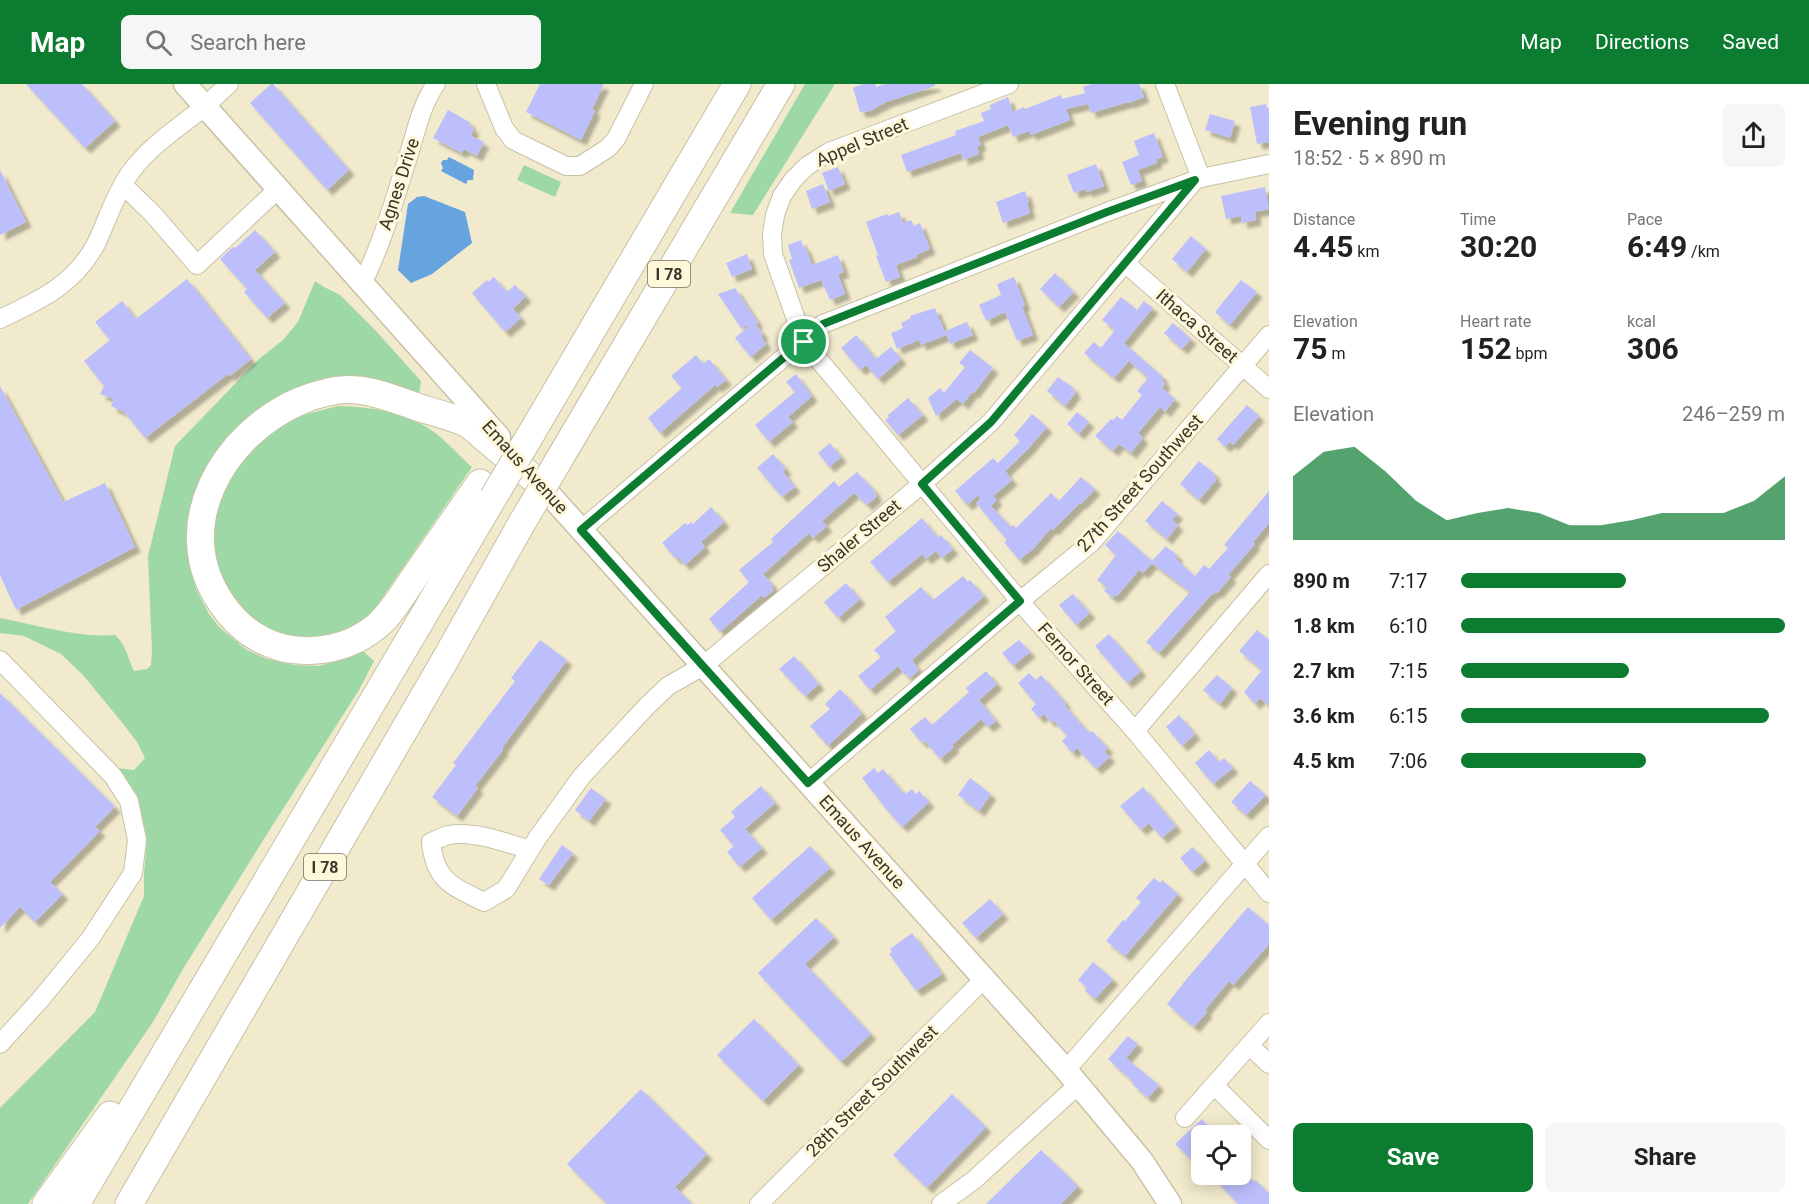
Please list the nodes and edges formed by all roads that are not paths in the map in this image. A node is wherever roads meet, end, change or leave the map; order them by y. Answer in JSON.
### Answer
{"nodes":[{"id":1,"x":185,"y":84,"type":"edge"},
{"id":2,"x":229,"y":84,"type":"edge"},
{"id":3,"x":436,"y":84,"type":"edge"},
{"id":4,"x":486,"y":84,"type":"edge"},
{"id":5,"x":644,"y":84,"type":"edge"},
{"id":6,"x":722,"y":84,"type":"edge"},
{"id":7,"x":737,"y":84,"type":"edge"},
{"id":8,"x":781,"y":84,"type":"edge"},
{"id":9,"x":1009,"y":84,"type":"edge"},
{"id":10,"x":1166,"y":84,"type":"edge"},
{"id":11,"x":205,"y":106,"type":"junction"},
{"id":12,"x":1269,"y":164,"type":"edge"},
{"id":13,"x":1198,"y":179,"type":"junction"},
{"id":14,"x":123,"y":184,"type":"junction"},
{"id":15,"x":278,"y":189,"type":"junction"},
{"id":16,"x":773,"y":254,"type":"joint"},
{"id":17,"x":1125,"y":263,"type":"junction"},
{"id":18,"x":362,"y":284,"type":"junction"},
{"id":19,"x":0,"y":319,"type":"edge"},
{"id":20,"x":1269,"y":335,"type":"edge"},
{"id":21,"x":804,"y":342,"type":"junction"},
{"id":22,"x":1243,"y":366,"type":"junction"},
{"id":23,"x":1269,"y":389,"type":"edge"},
{"id":24,"x":525,"y":427,"type":"junction"},
{"id":25,"x":539,"y":483,"type":"junction"},
{"id":26,"x":922,"y":484,"type":"junction"},
{"id":27,"x":487,"y":490,"type":"junction"},
{"id":28,"x":581,"y":530,"type":"junction"},
{"id":29,"x":1269,"y":574,"type":"edge"},
{"id":30,"x":1020,"y":601,"type":"junction"},
{"id":31,"x":0,"y":660,"type":"edge"},
{"id":32,"x":703,"y":666,"type":"junction"},
{"id":33,"x":1135,"y":731,"type":"junction"},
{"id":34,"x":808,"y":783,"type":"junction"},
{"id":35,"x":1269,"y":836,"type":"edge"},
{"id":36,"x":530,"y":850,"type":"junction"},
{"id":37,"x":1244,"y":864,"type":"junction"},
{"id":38,"x":1269,"y":893,"type":"edge"},
{"id":39,"x":985,"y":978,"type":"junction"},
{"id":40,"x":207,"y":980,"type":"junction"},
{"id":41,"x":1269,"y":1023,"type":"edge"},
{"id":42,"x":0,"y":1044,"type":"edge"},
{"id":43,"x":1250,"y":1045,"type":"junction"},
{"id":44,"x":1269,"y":1064,"type":"edge"},
{"id":45,"x":1072,"y":1078,"type":"junction"},
{"id":46,"x":1214,"y":1085,"type":"junction"},
{"id":47,"x":1185,"y":1118,"type":"dead end"},
{"id":48,"x":1269,"y":1140,"type":"edge"},
{"id":49,"x":46,"y":1204,"type":"edge"},
{"id":50,"x":76,"y":1204,"type":"edge"},
{"id":51,"x":129,"y":1204,"type":"edge"},
{"id":52,"x":759,"y":1204,"type":"edge"},
{"id":53,"x":941,"y":1204,"type":"edge"},
{"id":54,"x":1170,"y":1204,"type":"edge"}],
"edges":[{"from":1,"to":11,"type":"main road","name":"Emaus Avenue"},
{"from":2,"to":11,"type":"street"},
{"from":3,"to":18,"type":"street","name":"Agnes Drive"},
{"from":4,"to":5,"type":"street"},
{"from":6,"to":24,"type":"highway"},
{"from":7,"to":24,"type":"highway","number":"I 78"},
{"from":8,"to":51,"type":"highway","number":"I 78","bridge":true},
{"from":9,"to":16,"type":"street","name":"Appel Street"},
{"from":10,"to":13,"type":"street"},
{"from":11,"to":14,"type":"street"},
{"from":11,"to":15,"type":"main road","name":"Emaus Avenue"},
{"from":12,"to":13,"type":"street"},
{"from":13,"to":17,"type":"street","name":"Shaler Street"},
{"from":13,"to":21,"type":"street"},
{"from":14,"to":15,"type":"street"},
{"from":14,"to":19,"type":"street"},
{"from":15,"to":18,"type":"main road","name":"Emaus Avenue"},
{"from":16,"to":21,"type":"street","name":"Fernor Street"},
{"from":17,"to":22,"type":"street","name":"Ithaca Street"},
{"from":17,"to":26,"type":"street","name":"Shaler Street"},
{"from":18,"to":25,"type":"main road","name":"Emaus Avenue"},
{"from":20,"to":22,"type":"street","name":"27th Street Southwest"},
{"from":21,"to":26,"type":"street","name":"Fernor Street"},
{"from":21,"to":28,"type":"street"},
{"from":22,"to":23,"type":"street","name":"Ithaca Street"},
{"from":22,"to":30,"type":"street","name":"27th Street Southwest"},
{"from":24,"to":27,"type":"highway","number":"I 78","bridge":true},
{"from":25,"to":27,"type":"highway"},
{"from":25,"to":28,"type":"main road","name":"Emaus Avenue"},
{"from":26,"to":30,"type":"street","name":"Fernor Street"},
{"from":26,"to":32,"type":"street","name":"Shaler Street"},
{"from":27,"to":40,"type":"highway","number":"I 78"},
{"from":28,"to":32,"type":"main road","name":"Emaus Avenue"},
{"from":29,"to":33,"type":"street"},
{"from":30,"to":33,"type":"street","name":"Fernor Street"},
{"from":30,"to":34,"type":"street","name":"27th Street Southwest"},
{"from":31,"to":42,"type":"street"},
{"from":32,"to":34,"type":"main road","name":"Emaus Avenue"},
{"from":32,"to":36,"type":"street","name":"Shaler Street"},
{"from":33,"to":37,"type":"street","name":"Fernor Street"},
{"from":34,"to":39,"type":"main road","name":"Emaus Avenue"},
{"from":35,"to":37,"type":"street"},
{"from":36,"to":36,"type":"street","name":"Shaler Street"},
{"from":37,"to":38,"type":"street","name":"Fernor Street"},
{"from":37,"to":45,"type":"street"},
{"from":39,"to":45,"type":"main road","name":"Emaus Avenue"},
{"from":39,"to":52,"type":"street","name":"28th Street Southwest"},
{"from":40,"to":49,"type":"highway"},
{"from":40,"to":50,"type":"highway","number":"I 78"},
{"from":41,"to":43,"type":"street"},
{"from":43,"to":44,"type":"street"},
{"from":43,"to":46,"type":"street"},
{"from":45,"to":53,"type":"street"},
{"from":45,"to":54,"type":"main road","name":"Emaus Avenue"},
{"from":46,"to":47,"type":"street"},
{"from":46,"to":48,"type":"street"}]}
